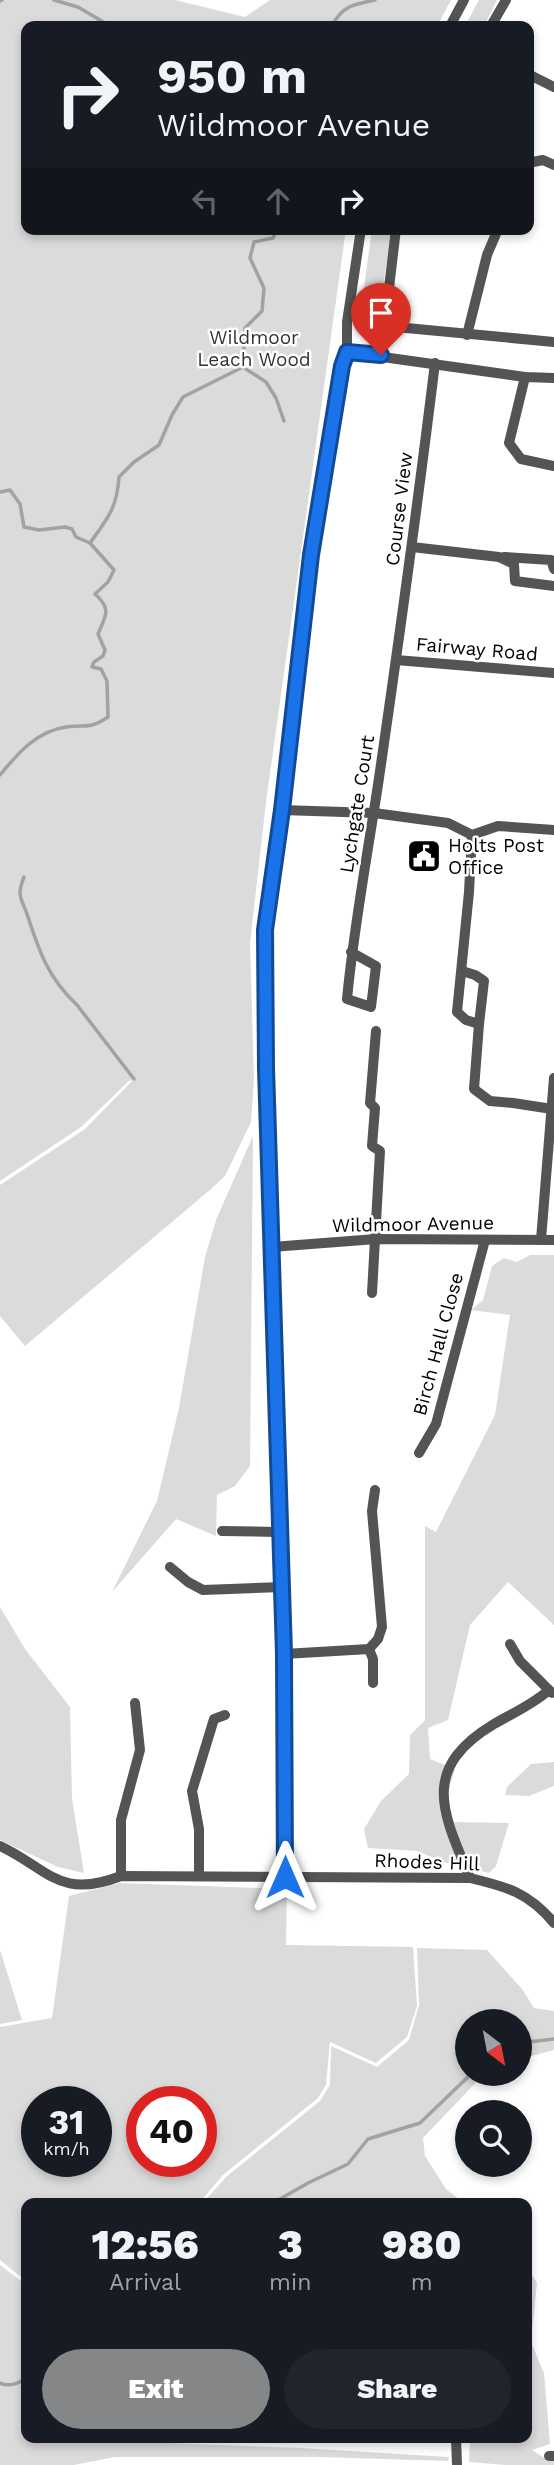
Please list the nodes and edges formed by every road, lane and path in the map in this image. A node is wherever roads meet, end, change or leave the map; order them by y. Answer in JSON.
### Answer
{"nodes":[{"id":1,"x":464,"y":0,"type":"edge"},
{"id":2,"x":506,"y":0,"type":"edge"},
{"id":3,"x":453,"y":21,"type":"edge"},
{"id":4,"x":494,"y":21,"type":"edge"},
{"id":5,"x":534,"y":77,"type":"edge"},
{"id":6,"x":554,"y":87,"type":"edge"},
{"id":7,"x":534,"y":162,"type":"edge"},
{"id":8,"x":554,"y":165,"type":"edge"},
{"id":9,"x":360,"y":235,"type":"edge"},
{"id":10,"x":395,"y":235,"type":"edge"},
{"id":11,"x":495,"y":235,"type":"edge"},
{"id":12,"x":385,"y":326,"type":"junction"},
{"id":13,"x":467,"y":335,"type":"junction"},
{"id":14,"x":554,"y":342,"type":"edge"},
{"id":15,"x":347,"y":352,"type":"junction"},
{"id":16,"x":381,"y":355,"type":"junction"},
{"id":17,"x":435,"y":363,"type":"junction"},
{"id":18,"x":525,"y":377,"type":"junction"},
{"id":19,"x":554,"y":378,"type":"edge"},
{"id":20,"x":554,"y":466,"type":"edge"},
{"id":21,"x":412,"y":547,"type":"junction"},
{"id":22,"x":499,"y":557,"type":"junction"},
{"id":23,"x":554,"y":569,"type":"edge"},
{"id":24,"x":554,"y":586,"type":"edge"},
{"id":25,"x":396,"y":660,"type":"junction"},
{"id":26,"x":554,"y":674,"type":"edge"},
{"id":27,"x":282,"y":810,"type":"junction"},
{"id":28,"x":374,"y":813,"type":"junction"},
{"id":29,"x":554,"y":830,"type":"edge"},
{"id":30,"x":472,"y":835,"type":"junction"},
{"id":31,"x":351,"y":952,"type":"junction"},
{"id":32,"x":462,"y":971,"type":"junction"},
{"id":33,"x":479,"y":1024,"type":"junction"},
{"id":34,"x":376,"y":1031,"type":"dead end"},
{"id":35,"x":554,"y":1078,"type":"edge"},
{"id":36,"x":552,"y":1110,"type":"junction"},
{"id":37,"x":376,"y":1239,"type":"junction"},
{"id":38,"x":485,"y":1240,"type":"junction"},
{"id":39,"x":541,"y":1240,"type":"junction"},
{"id":40,"x":554,"y":1240,"type":"edge"},
{"id":41,"x":272,"y":1247,"type":"junction"},
{"id":42,"x":372,"y":1293,"type":"dead end"},
{"id":43,"x":419,"y":1453,"type":"dead end"},
{"id":44,"x":375,"y":1490,"type":"dead end"},
{"id":45,"x":222,"y":1531,"type":"dead end"},
{"id":46,"x":278,"y":1532,"type":"junction"},
{"id":47,"x":170,"y":1567,"type":"dead end"},
{"id":48,"x":282,"y":1587,"type":"junction"},
{"id":49,"x":510,"y":1644,"type":"dead end"},
{"id":50,"x":369,"y":1649,"type":"junction"},
{"id":51,"x":284,"y":1654,"type":"junction"},
{"id":52,"x":373,"y":1683,"type":"dead end"},
{"id":53,"x":551,"y":1692,"type":"edge"},
{"id":54,"x":135,"y":1703,"type":"dead end"},
{"id":55,"x":225,"y":1715,"type":"dead end"},
{"id":56,"x":0,"y":1846,"type":"edge"},
{"id":57,"x":121,"y":1876,"type":"junction"},
{"id":58,"x":199,"y":1876,"type":"junction"},
{"id":59,"x":285,"y":1877,"type":"junction"},
{"id":60,"x":470,"y":1878,"type":"junction"},
{"id":61,"x":554,"y":1923,"type":"edge"},
{"id":62,"x":456,"y":2443,"type":"edge"},
{"id":63,"x":457,"y":2465,"type":"edge"}],
"edges":[{"from":1,"to":3,"type":"street"},
{"from":2,"to":4,"type":"street"},
{"from":5,"to":6,"type":"street"},
{"from":7,"to":8,"type":"street"},
{"from":9,"to":15,"type":"street"},
{"from":10,"to":12,"type":"street"},
{"from":11,"to":13,"type":"street"},
{"from":12,"to":13,"type":"street"},
{"from":12,"to":16,"type":"street"},
{"from":13,"to":14,"type":"street"},
{"from":15,"to":16,"type":"street"},
{"from":15,"to":27,"type":"street"},
{"from":16,"to":17,"type":"street"},
{"from":17,"to":18,"type":"street"},
{"from":17,"to":21,"type":"street","name":"Course View"},
{"from":18,"to":19,"type":"street"},
{"from":18,"to":20,"type":"street"},
{"from":21,"to":22,"type":"street"},
{"from":21,"to":25,"type":"street","name":"Course View"},
{"from":22,"to":23,"type":"street"},
{"from":22,"to":24,"type":"street"},
{"from":25,"to":26,"type":"street","name":"Fairway Road"},
{"from":25,"to":28,"type":"street","name":"Lychgate Court"},
{"from":27,"to":28,"type":"street"},
{"from":27,"to":41,"type":"street"},
{"from":28,"to":30,"type":"street"},
{"from":28,"to":31,"type":"street","name":"Lychgate Court"},
{"from":29,"to":30,"type":"street"},
{"from":30,"to":32,"type":"street"},
{"from":31,"to":31,"type":"street","name":"Lychgate Court"},
{"from":32,"to":33,"type":"street"},
{"from":32,"to":33,"type":"street"},
{"from":33,"to":36,"type":"street"},
{"from":34,"to":37,"type":"street"},
{"from":35,"to":36,"type":"street"},
{"from":36,"to":39,"type":"street"},
{"from":37,"to":38,"type":"street","name":"Wildmoor Avenue"},
{"from":37,"to":41,"type":"street","name":"Wildmoor Avenue"},
{"from":37,"to":42,"type":"street"},
{"from":38,"to":39,"type":"street","name":"Wildmoor Avenue"},
{"from":38,"to":43,"type":"street","name":"Birch Hall Close"},
{"from":39,"to":40,"type":"street","name":"Wildmoor Avenue"},
{"from":41,"to":46,"type":"street"},
{"from":44,"to":50,"type":"street"},
{"from":45,"to":46,"type":"street"},
{"from":46,"to":48,"type":"street"},
{"from":47,"to":48,"type":"street"},
{"from":48,"to":51,"type":"street"},
{"from":49,"to":53,"type":"street"},
{"from":50,"to":51,"type":"street"},
{"from":50,"to":52,"type":"street"},
{"from":51,"to":59,"type":"street"},
{"from":53,"to":60,"type":"street"},
{"from":54,"to":57,"type":"street"},
{"from":55,"to":58,"type":"street"},
{"from":56,"to":57,"type":"street","name":"Rhodes Hill"},
{"from":57,"to":58,"type":"street","name":"Rhodes Hill"},
{"from":58,"to":59,"type":"street","name":"Rhodes Hill"},
{"from":59,"to":60,"type":"street","name":"Rhodes Hill"},
{"from":60,"to":61,"type":"street","name":"Rhodes Hill"},
{"from":62,"to":63,"type":"street"}]}
